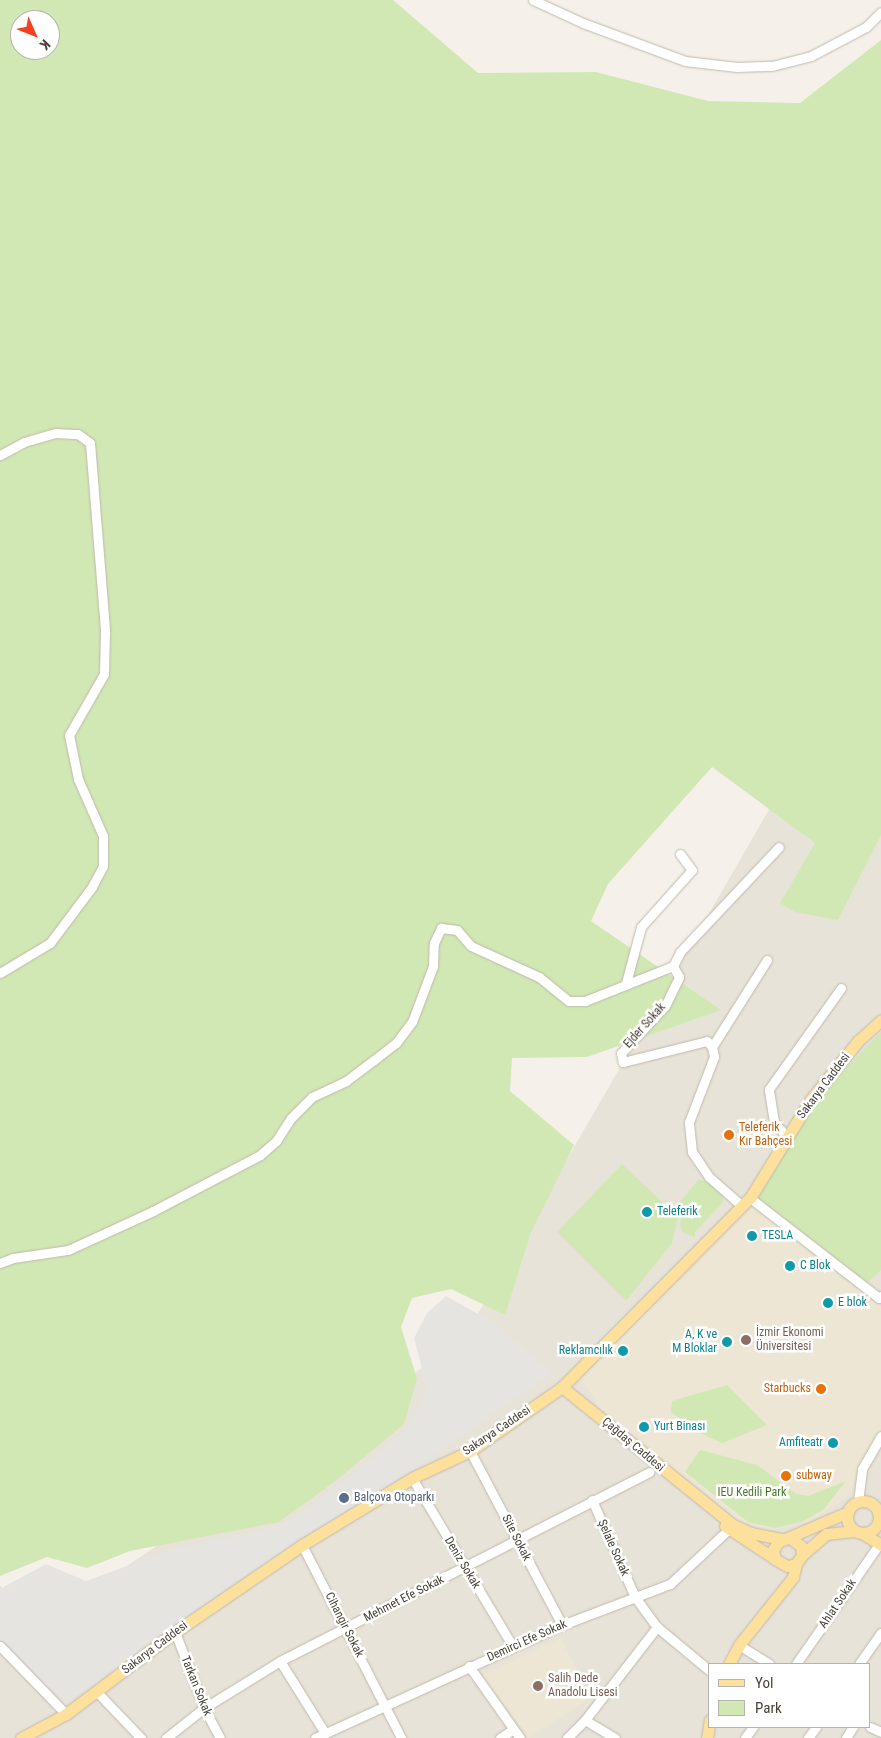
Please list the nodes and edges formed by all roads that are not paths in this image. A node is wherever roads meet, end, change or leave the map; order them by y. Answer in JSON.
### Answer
{"nodes":[{"id":1,"x":532,"y":0,"type":"edge"},
{"id":2,"x":881,"y":12,"type":"edge"},
{"id":3,"x":0,"y":455,"type":"edge"},
{"id":4,"x":779,"y":847,"type":"dead end"},
{"id":5,"x":680,"y":854,"type":"dead end"},
{"id":6,"x":767,"y":960,"type":"dead end"},
{"id":7,"x":674,"y":966,"type":"junction"},
{"id":8,"x":0,"y":973,"type":"edge"},
{"id":9,"x":626,"y":983,"type":"junction"},
{"id":10,"x":841,"y":988,"type":"dead end"},
{"id":11,"x":881,"y":1020,"type":"edge"},
{"id":12,"x":712,"y":1047,"type":"junction"},
{"id":13,"x":787,"y":1137,"type":"junction"},
{"id":14,"x":746,"y":1202,"type":"junction"},
{"id":15,"x":0,"y":1263,"type":"edge"},
{"id":16,"x":880,"y":1298,"type":"edge"},
{"id":17,"x":562,"y":1387,"type":"junction"},
{"id":18,"x":881,"y":1436,"type":"edge"},
{"id":19,"x":470,"y":1451,"type":"junction"},
{"id":20,"x":649,"y":1472,"type":"dead end"},
{"id":21,"x":412,"y":1478,"type":"junction"},
{"id":22,"x":592,"y":1500,"type":"junction"},
{"id":23,"x":858,"y":1502,"type":"junction"},
{"id":24,"x":848,"y":1512,"type":"junction"},
{"id":25,"x":880,"y":1517,"type":"edge"},
{"id":26,"x":731,"y":1527,"type":"junction"},
{"id":27,"x":858,"y":1532,"type":"junction"},
{"id":28,"x":517,"y":1538,"type":"junction"},
{"id":29,"x":786,"y":1538,"type":"junction"},
{"id":30,"x":880,"y":1544,"type":"edge"},
{"id":31,"x":302,"y":1545,"type":"junction"},
{"id":32,"x":799,"y":1559,"type":"junction"},
{"id":33,"x":779,"y":1562,"type":"junction"},
{"id":34,"x":466,"y":1568,"type":"junction"},
{"id":35,"x":780,"y":1590,"type":"junction"},
{"id":36,"x":635,"y":1596,"type":"junction"},
{"id":37,"x":562,"y":1625,"type":"junction"},
{"id":38,"x":657,"y":1627,"type":"junction"},
{"id":39,"x":347,"y":1629,"type":"junction"},
{"id":40,"x":175,"y":1632,"type":"junction"},
{"id":41,"x":881,"y":1634,"type":"edge"},
{"id":42,"x":739,"y":1645,"type":"junction"},
{"id":43,"x":0,"y":1646,"type":"edge"},
{"id":44,"x":512,"y":1647,"type":"junction"},
{"id":45,"x":280,"y":1661,"type":"junction"},
{"id":46,"x":730,"y":1663,"type":"edge"},
{"id":47,"x":767,"y":1663,"type":"edge"},
{"id":48,"x":797,"y":1663,"type":"edge"},
{"id":49,"x":860,"y":1663,"type":"edge"},
{"id":50,"x":469,"y":1666,"type":"junction"},
{"id":51,"x":708,"y":1670,"type":"edge"},
{"id":52,"x":97,"y":1692,"type":"junction"},
{"id":53,"x":385,"y":1706,"type":"junction"},
{"id":54,"x":204,"y":1708,"type":"junction"},
{"id":55,"x":66,"y":1714,"type":"junction"},
{"id":56,"x":585,"y":1720,"type":"junction"},
{"id":57,"x":512,"y":1730,"type":"junction"},
{"id":58,"x":325,"y":1733,"type":"junction"},
{"id":59,"x":40,"y":1735,"type":"edge"},
{"id":60,"x":21,"y":1738,"type":"edge"},
{"id":61,"x":141,"y":1738,"type":"edge"},
{"id":62,"x":166,"y":1738,"type":"edge"},
{"id":63,"x":220,"y":1738,"type":"edge"},
{"id":64,"x":315,"y":1738,"type":"edge"},
{"id":65,"x":401,"y":1738,"type":"edge"},
{"id":66,"x":500,"y":1738,"type":"edge"},
{"id":67,"x":520,"y":1738,"type":"edge"},
{"id":68,"x":567,"y":1738,"type":"edge"},
{"id":69,"x":615,"y":1738,"type":"edge"}],
"edges":[{"from":1,"to":2,"type":"street"},
{"from":3,"to":8,"type":"street"},
{"from":4,"to":7,"type":"street","name":"Ejder Sokak"},
{"from":5,"to":9,"type":"street"},
{"from":6,"to":12,"type":"street"},
{"from":7,"to":9,"type":"street"},
{"from":7,"to":12,"type":"street","name":"Ejder Sokak"},
{"from":9,"to":15,"type":"street"},
{"from":10,"to":13,"type":"street"},
{"from":11,"to":13,"type":"main road","name":"Sakarya Caddesi"},
{"from":12,"to":14,"type":"street"},
{"from":13,"to":14,"type":"main road","name":"Sakarya Caddesi"},
{"from":14,"to":16,"type":"street"},
{"from":14,"to":17,"type":"main road","name":"Sakarya Caddesi"},
{"from":17,"to":19,"type":"main road","name":"Sakarya Caddesi"},
{"from":17,"to":26,"type":"main road","name":"Çağdaş Caddesi"},
{"from":18,"to":23,"type":"street"},
{"from":19,"to":21,"type":"main road","name":"Sakarya Caddesi"},
{"from":19,"to":28,"type":"street","name":"Site Sokak"},
{"from":20,"to":22,"type":"street","name":"Mehmet Efe Sokak"},
{"from":21,"to":31,"type":"main road","name":"Sakarya Caddesi"},
{"from":21,"to":34,"type":"street","name":"Deniz Sokak"},
{"from":22,"to":28,"type":"street","name":"Mehmet Efe Sokak"},
{"from":22,"to":36,"type":"street","name":"Şelale Sokak"},
{"from":23,"to":24,"type":"main road"},
{"from":23,"to":25,"type":"main road"},
{"from":24,"to":27,"type":"main road"},
{"from":24,"to":29,"type":"main road"},
{"from":25,"to":27,"type":"main road"},
{"from":26,"to":29,"type":"main road","name":"Çağdaş Caddesi"},
{"from":26,"to":33,"type":"main road","name":"Çağdaş Caddesi"},
{"from":26,"to":36,"type":"street","name":"Demirci Efe Sokak"},
{"from":27,"to":30,"type":"main road"},
{"from":27,"to":32,"type":"main road"},
{"from":28,"to":34,"type":"street","name":"Mehmet Efe Sokak"},
{"from":28,"to":37,"type":"street","name":"Site Sokak"},
{"from":29,"to":32,"type":"main road"},
{"from":29,"to":33,"type":"main road"},
{"from":30,"to":48,"type":"street","name":"Ahlat Sokak"},
{"from":31,"to":39,"type":"street","name":"Cihangir Sokak"},
{"from":31,"to":40,"type":"main road","name":"Sakarya Caddesi"},
{"from":32,"to":33,"type":"main road"},
{"from":32,"to":35,"type":"main road"},
{"from":33,"to":35,"type":"main road"},
{"from":34,"to":39,"type":"street","name":"Mehmet Efe Sokak"},
{"from":34,"to":44,"type":"street","name":"Deniz Sokak"},
{"from":35,"to":42,"type":"main road"},
{"from":36,"to":37,"type":"street","name":"Demirci Efe Sokak"},
{"from":36,"to":38,"type":"street","name":"Şelale Sokak"},
{"from":37,"to":44,"type":"street","name":"Demirci Efe Sokak"},
{"from":38,"to":51,"type":"street","name":"Şelale Sokak"},
{"from":38,"to":56,"type":"street"},
{"from":39,"to":45,"type":"street","name":"Mehmet Efe Sokak"},
{"from":39,"to":53,"type":"street","name":"Cihangir Sokak"},
{"from":40,"to":52,"type":"main road","name":"Sakarya Caddesi"},
{"from":40,"to":54,"type":"street","name":"Tarkan Sokak"},
{"from":41,"to":49,"type":"street"},
{"from":42,"to":46,"type":"main road"},
{"from":42,"to":47,"type":"street"},
{"from":43,"to":55,"type":"street"},
{"from":44,"to":50,"type":"street","name":"Demirci Efe Sokak"},
{"from":45,"to":54,"type":"street","name":"Mehmet Efe Sokak"},
{"from":45,"to":58,"type":"street"},
{"from":50,"to":53,"type":"street","name":"Demirci Efe Sokak"},
{"from":50,"to":57,"type":"street"},
{"from":52,"to":55,"type":"main road","name":"Sakarya Caddesi"},
{"from":52,"to":61,"type":"street"},
{"from":53,"to":58,"type":"street","name":"Demirci Efe Sokak"},
{"from":53,"to":65,"type":"street","name":"Cihangir Sokak"},
{"from":54,"to":62,"type":"street","name":"Mehmet Efe Sokak"},
{"from":54,"to":63,"type":"street","name":"Tarkan Sokak"},
{"from":55,"to":59,"type":"main road","name":"Sakarya Caddesi"},
{"from":56,"to":68,"type":"street"},
{"from":56,"to":69,"type":"street"},
{"from":57,"to":66,"type":"street"},
{"from":57,"to":67,"type":"street"},
{"from":58,"to":64,"type":"street","name":"Demirci Efe Sokak"},
{"from":59,"to":60,"type":"main road","name":"Sakarya Caddesi"}]}
